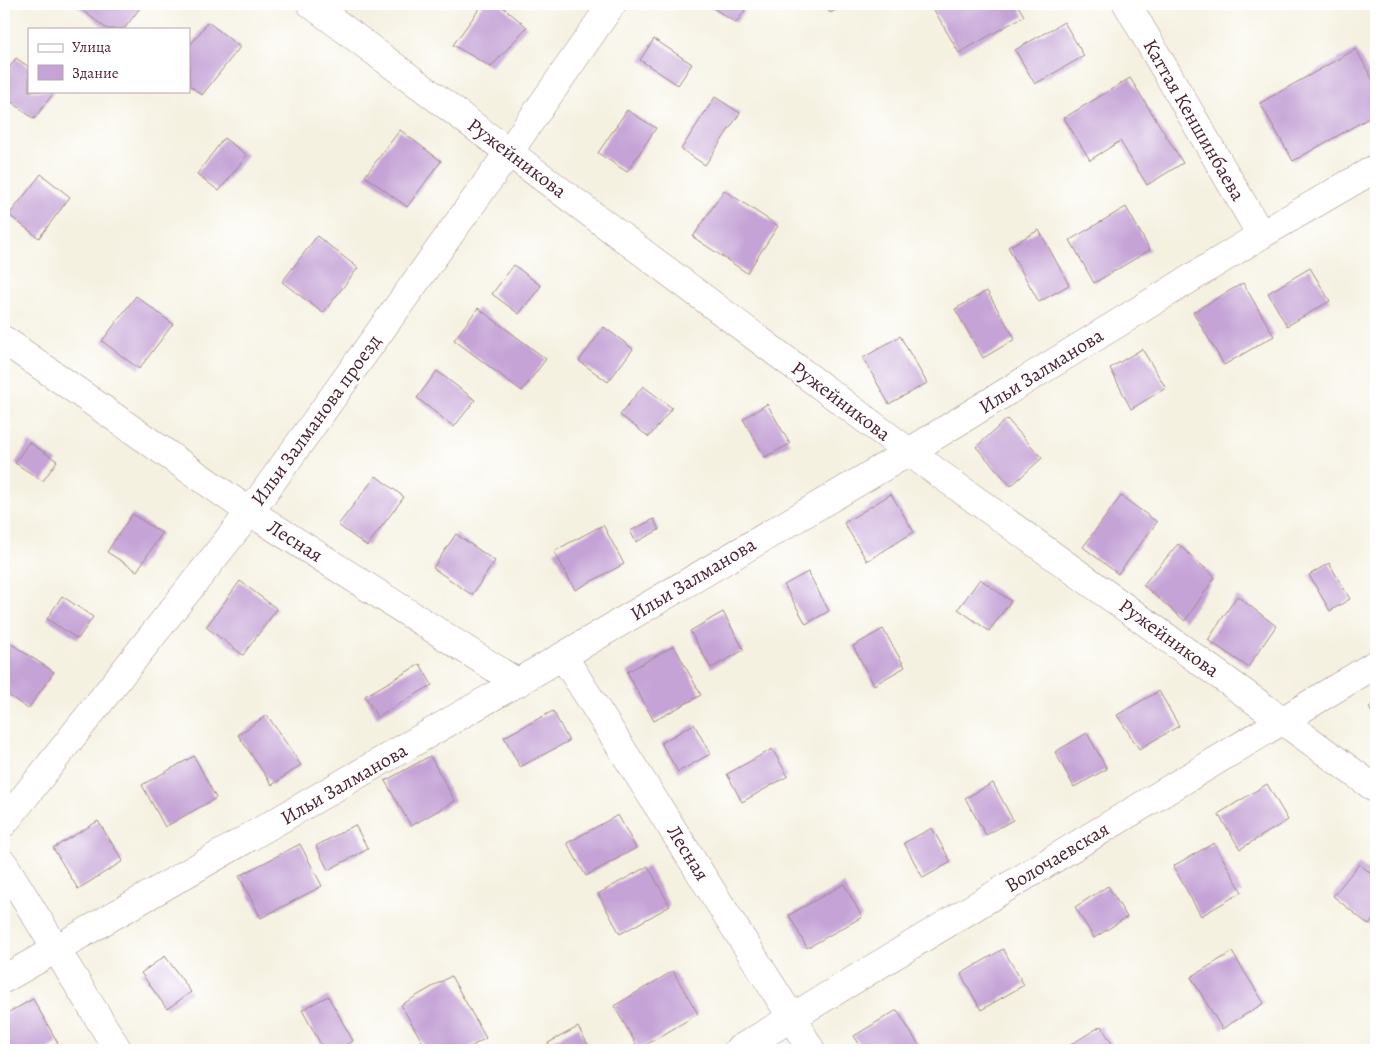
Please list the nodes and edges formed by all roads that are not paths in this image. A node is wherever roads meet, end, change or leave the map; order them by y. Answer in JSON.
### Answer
{"nodes":[{"id":1,"x":311,"y":4,"type":"edge"},
{"id":2,"x":612,"y":4,"type":"edge"},
{"id":3,"x":1127,"y":4,"type":"edge"},
{"id":4,"x":509,"y":152,"type":"junction"},
{"id":5,"x":1376,"y":168,"type":"edge"},
{"id":6,"x":1260,"y":235,"type":"junction"},
{"id":7,"x":4,"y":340,"type":"edge"},
{"id":8,"x":908,"y":452,"type":"junction"},
{"id":9,"x":250,"y":512,"type":"junction"},
{"id":10,"x":563,"y":656,"type":"junction"},
{"id":11,"x":1376,"y":664,"type":"edge"},
{"id":12,"x":518,"y":683,"type":"junction"},
{"id":13,"x":1283,"y":720,"type":"junction"},
{"id":14,"x":1376,"y":790,"type":"edge"},
{"id":15,"x":4,"y":823,"type":"edge"},
{"id":16,"x":4,"y":864,"type":"edge"},
{"id":17,"x":57,"y":950,"type":"junction"},
{"id":18,"x":4,"y":979,"type":"edge"},
{"id":19,"x":792,"y":1018,"type":"junction"},
{"id":20,"x":118,"y":1050,"type":"edge"},
{"id":21,"x":738,"y":1050,"type":"edge"},
{"id":22,"x":811,"y":1050,"type":"edge"}],
"edges":[{"from":1,"to":4,"type":"street","name":"Ружейникова"},
{"from":2,"to":4,"type":"street","name":"Ильи Залманова проезд"},
{"from":3,"to":6,"type":"street","name":"Каттая Кеншинбаева"},
{"from":4,"to":8,"type":"street","name":"Ружейникова"},
{"from":4,"to":9,"type":"street","name":"Ильи Залманова проезд"},
{"from":5,"to":6,"type":"street","name":"Ильи Залманова"},
{"from":6,"to":8,"type":"street","name":"Ильи Залманова"},
{"from":7,"to":9,"type":"street","name":"Лесная"},
{"from":8,"to":10,"type":"street","name":"Ильи Залманова"},
{"from":8,"to":13,"type":"street","name":"Ружейникова"},
{"from":9,"to":12,"type":"street","name":"Лесная"},
{"from":9,"to":15,"type":"street","name":"Ильи Залманова проезд"},
{"from":10,"to":12,"type":"street","name":"Ильи Залманова"},
{"from":10,"to":19,"type":"street","name":"Лесная"},
{"from":11,"to":13,"type":"street","name":"Волочаевская"},
{"from":12,"to":17,"type":"street","name":"Ильи Залманова"},
{"from":13,"to":14,"type":"street","name":"Ружейникова"},
{"from":13,"to":19,"type":"street","name":"Волочаевская"},
{"from":16,"to":17,"type":"street"},
{"from":17,"to":18,"type":"street","name":"Ильи Залманова"},
{"from":17,"to":20,"type":"street"},
{"from":19,"to":21,"type":"street","name":"Волочаевская"},
{"from":19,"to":22,"type":"street","name":"Лесная"}]}
